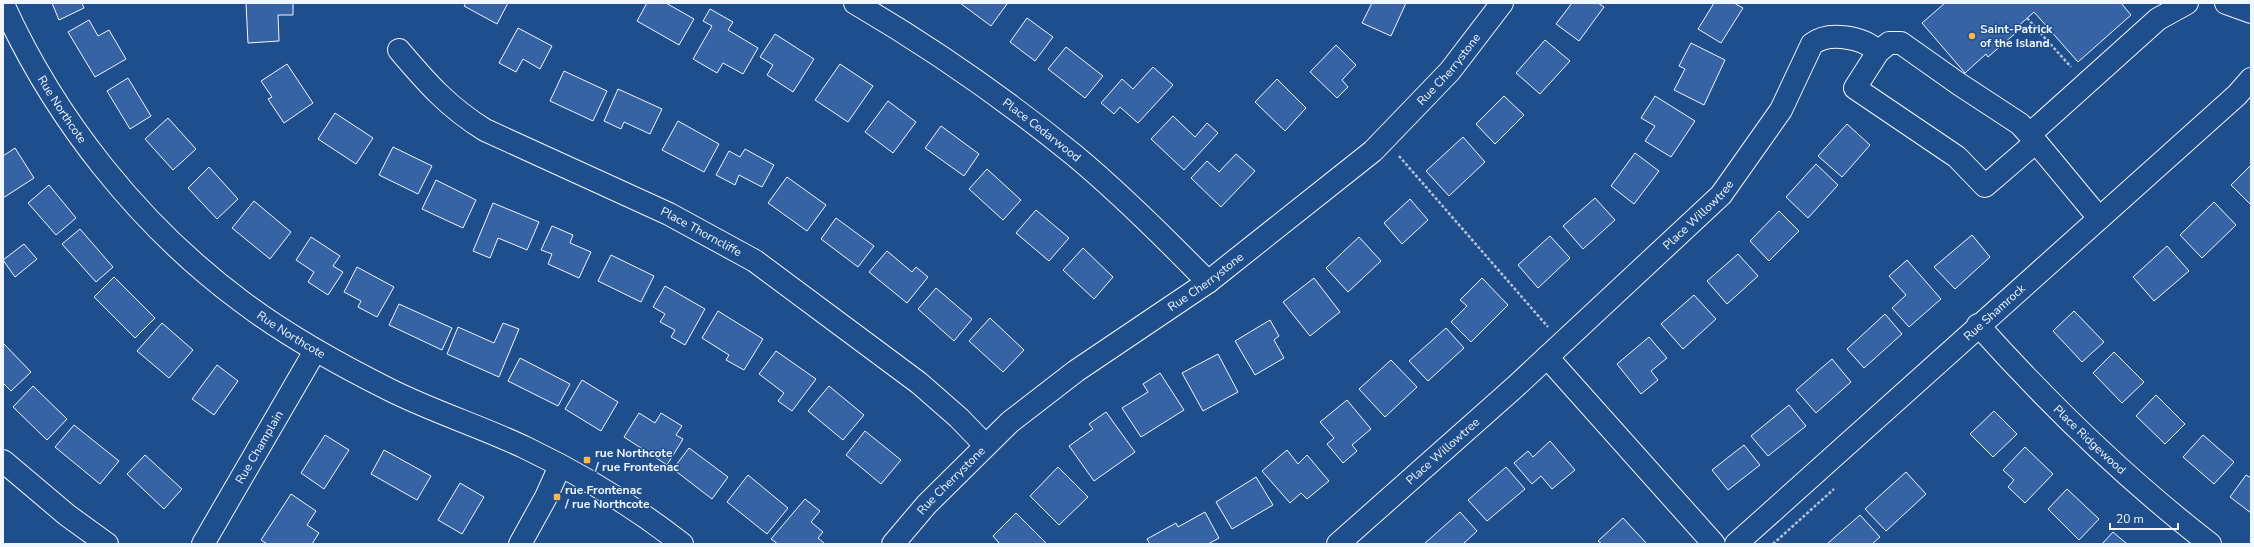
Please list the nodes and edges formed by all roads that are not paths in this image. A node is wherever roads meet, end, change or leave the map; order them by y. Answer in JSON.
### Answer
{"nodes":[{"id":1,"x":855,"y":3,"type":"edge"},
{"id":2,"x":1502,"y":3,"type":"edge"},
{"id":3,"x":2187,"y":3,"type":"edge"},
{"id":4,"x":2226,"y":3,"type":"edge"},
{"id":5,"x":3,"y":4,"type":"edge"},
{"id":6,"x":2251,"y":12,"type":"edge"},
{"id":7,"x":399,"y":50,"type":"dead end"},
{"id":8,"x":1878,"y":52,"type":"junction"},
{"id":9,"x":2251,"y":79,"type":"edge"},
{"id":10,"x":2033,"y":138,"type":"junction"},
{"id":11,"x":2099,"y":218,"type":"junction"},
{"id":12,"x":1208,"y":282,"type":"junction"},
{"id":13,"x":1978,"y":325,"type":"junction"},
{"id":14,"x":315,"y":351,"type":"junction"},
{"id":15,"x":1547,"y":357,"type":"junction"},
{"id":16,"x":986,"y":445,"type":"junction"},
{"id":17,"x":3,"y":461,"type":"edge"},
{"id":18,"x":560,"y":466,"type":"junction"},
{"id":19,"x":107,"y":544,"type":"edge"},
{"id":20,"x":203,"y":544,"type":"edge"},
{"id":21,"x":520,"y":544,"type":"edge"},
{"id":22,"x":682,"y":544,"type":"edge"},
{"id":23,"x":893,"y":544,"type":"edge"},
{"id":24,"x":1338,"y":544,"type":"edge"},
{"id":25,"x":1714,"y":544,"type":"edge"},
{"id":26,"x":1736,"y":544,"type":"edge"},
{"id":27,"x":2210,"y":544,"type":"edge"}],
"edges":[{"from":1,"to":12,"type":"street","name":"Place Cedarwood"},
{"from":2,"to":12,"type":"street","name":"Rue Cherrystone"},
{"from":3,"to":10,"type":"street"},
{"from":4,"to":6,"type":"street"},
{"from":5,"to":14,"type":"street","name":"Rue Northcote"},
{"from":7,"to":16,"type":"street","name":"Place Thorncliffe"},
{"from":8,"to":10,"type":"street"},
{"from":8,"to":10,"type":"street"},
{"from":8,"to":15,"type":"street","name":"Place Willowtree"},
{"from":9,"to":11,"type":"street","name":"Rue Shamrock"},
{"from":10,"to":11,"type":"street"},
{"from":11,"to":13,"type":"street","name":"Rue Shamrock"},
{"from":12,"to":16,"type":"street","name":"Rue Cherrystone"},
{"from":13,"to":26,"type":"street","name":"Rue Shamrock"},
{"from":13,"to":27,"type":"street","name":"Place Ridgewood"},
{"from":14,"to":18,"type":"street","name":"Rue Northcote"},
{"from":14,"to":20,"type":"street","name":"Rue Champlain"},
{"from":15,"to":24,"type":"street","name":"Place Willowtree"},
{"from":15,"to":25,"type":"street"},
{"from":16,"to":23,"type":"street","name":"Rue Cherrystone"},
{"from":17,"to":19,"type":"street"},
{"from":18,"to":21,"type":"street"},
{"from":18,"to":22,"type":"street","name":"Rue Northcote"}]}
